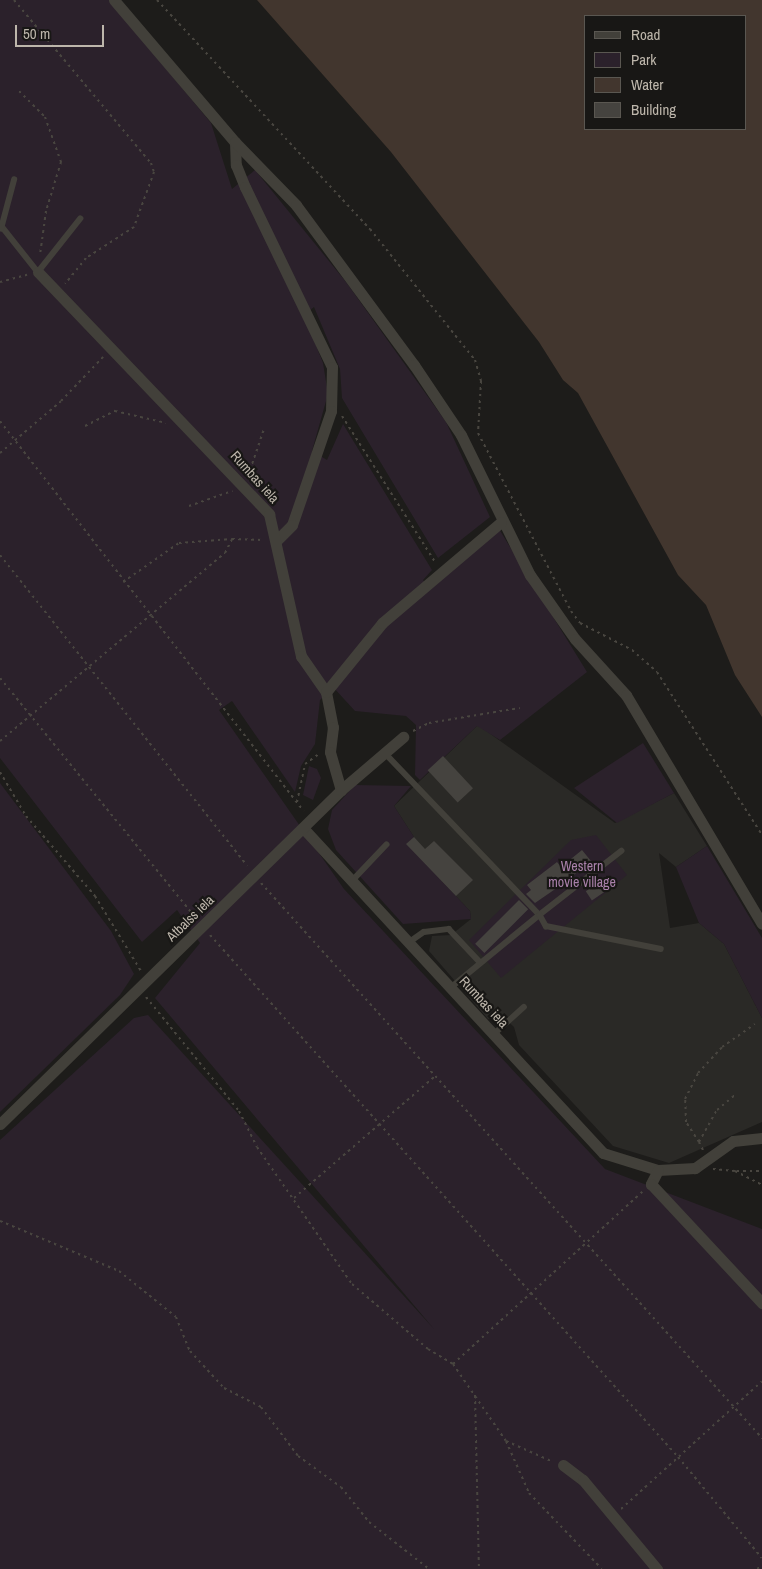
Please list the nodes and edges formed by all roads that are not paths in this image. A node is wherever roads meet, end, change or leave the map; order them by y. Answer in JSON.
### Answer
{"nodes":[{"id":1,"x":114,"y":0,"type":"edge"},
{"id":2,"x":235,"y":142,"type":"junction"},
{"id":3,"x":14,"y":180,"type":"dead end"},
{"id":4,"x":80,"y":219,"type":"dead end"},
{"id":5,"x":1,"y":227,"type":"edge"},
{"id":6,"x":38,"y":272,"type":"junction"},
{"id":7,"x":501,"y":522,"type":"junction"},
{"id":8,"x":276,"y":541,"type":"junction"},
{"id":9,"x":326,"y":692,"type":"junction"},
{"id":10,"x":403,"y":736,"type":"road end"},
{"id":11,"x":383,"y":750,"type":"junction"},
{"id":12,"x":341,"y":790,"type":"junction"},
{"id":13,"x":308,"y":825,"type":"junction"},
{"id":14,"x":386,"y":845,"type":"dead end"},
{"id":15,"x":622,"y":851,"type":"dead end"},
{"id":16,"x":352,"y":881,"type":"junction"},
{"id":17,"x":540,"y":915,"type":"junction"},
{"id":18,"x":762,"y":924,"type":"edge"},
{"id":19,"x":408,"y":943,"type":"junction"},
{"id":20,"x":660,"y":949,"type":"dead end"},
{"id":21,"x":480,"y":962,"type":"junction"},
{"id":22,"x":451,"y":988,"type":"junction"},
{"id":23,"x":524,"y":1007,"type":"dead end"},
{"id":24,"x":494,"y":1034,"type":"junction"},
{"id":25,"x":0,"y":1124,"type":"edge"},
{"id":26,"x":762,"y":1138,"type":"edge"},
{"id":27,"x":658,"y":1170,"type":"junction"},
{"id":28,"x":762,"y":1303,"type":"edge"},
{"id":29,"x":563,"y":1465,"type":"road end"},
{"id":30,"x":657,"y":1569,"type":"edge"}],
"edges":[{"from":1,"to":2,"type":"street"},
{"from":2,"to":7,"type":"street"},
{"from":2,"to":8,"type":"street"},
{"from":3,"to":5,"type":"lane"},
{"from":4,"to":6,"type":"lane"},
{"from":5,"to":6,"type":"lane"},
{"from":6,"to":8,"type":"street","name":"Rumbas iela"},
{"from":7,"to":9,"type":"street"},
{"from":7,"to":18,"type":"street"},
{"from":8,"to":9,"type":"street","name":"Rumbas iela"},
{"from":9,"to":12,"type":"street","name":"Rumbas iela"},
{"from":10,"to":11,"type":"street","name":"Atbalss iela"},
{"from":11,"to":12,"type":"street","name":"Atbalss iela"},
{"from":11,"to":17,"type":"lane"},
{"from":12,"to":13,"type":"street","name":"Atbalss iela"},
{"from":13,"to":16,"type":"street","name":"Rumbas iela"},
{"from":13,"to":25,"type":"street","name":"Atbalss iela"},
{"from":14,"to":16,"type":"lane"},
{"from":15,"to":17,"type":"lane"},
{"from":16,"to":19,"type":"street","name":"Rumbas iela"},
{"from":17,"to":20,"type":"lane"},
{"from":17,"to":21,"type":"lane"},
{"from":19,"to":21,"type":"lane"},
{"from":19,"to":22,"type":"street","name":"Rumbas iela"},
{"from":21,"to":22,"type":"lane"},
{"from":22,"to":24,"type":"street","name":"Rumbas iela"},
{"from":23,"to":24,"type":"lane"},
{"from":24,"to":27,"type":"street","name":"Rumbas iela"},
{"from":26,"to":27,"type":"street"},
{"from":27,"to":28,"type":"street"},
{"from":29,"to":30,"type":"street"}]}
